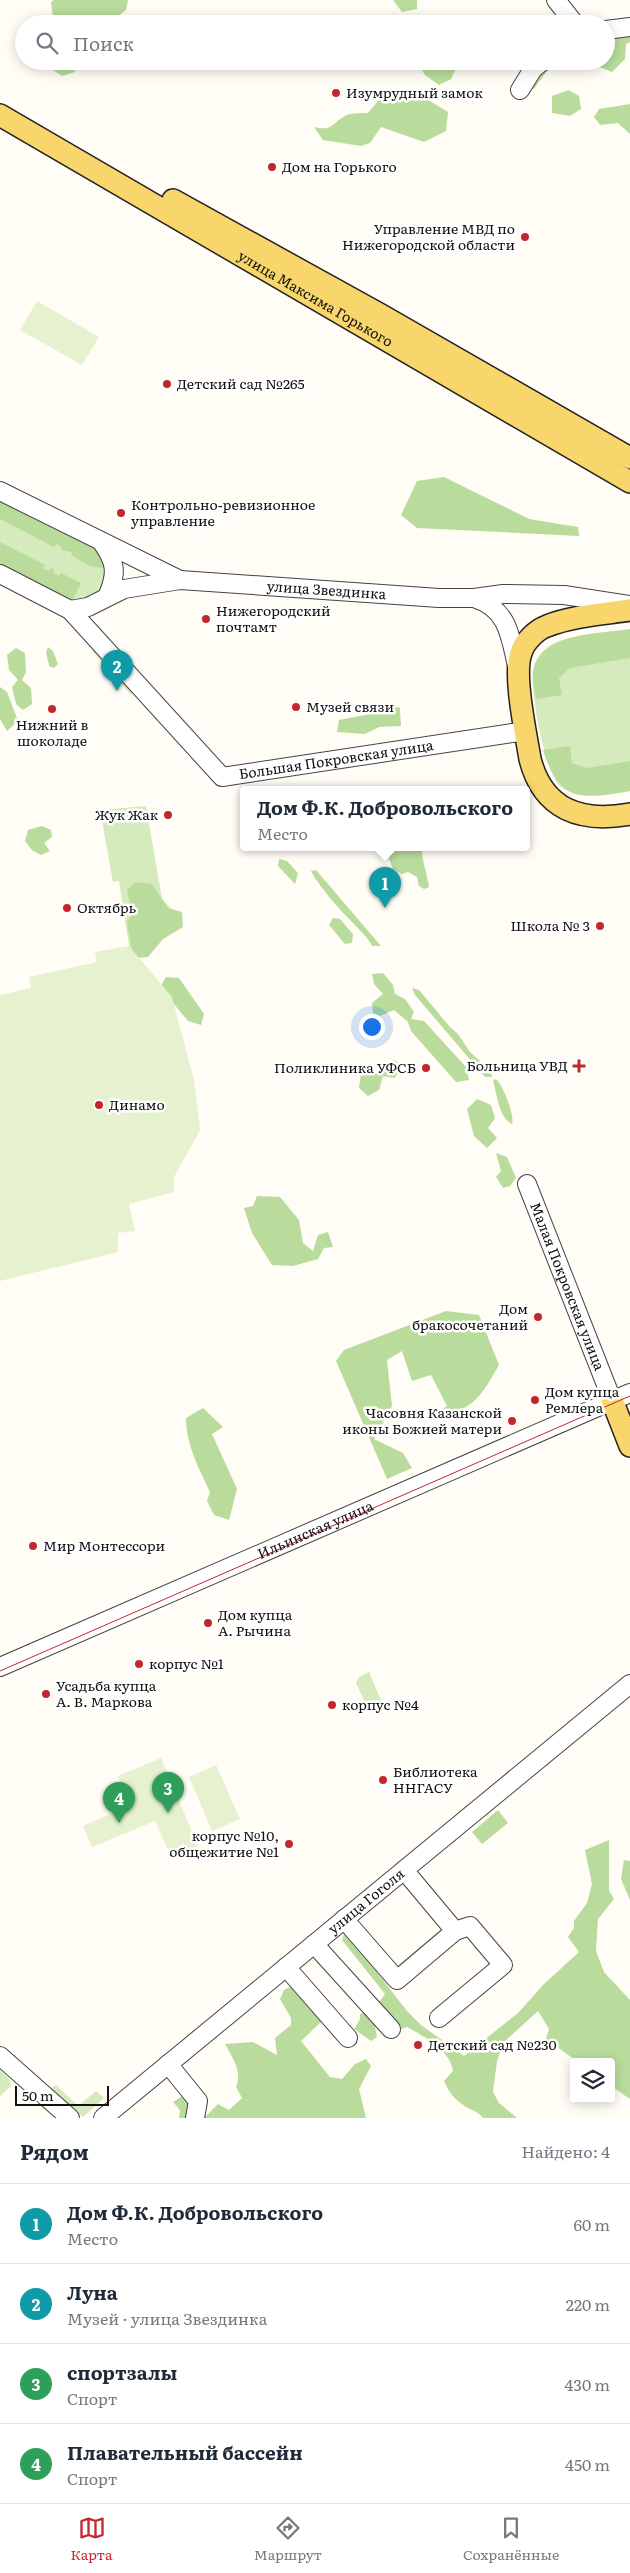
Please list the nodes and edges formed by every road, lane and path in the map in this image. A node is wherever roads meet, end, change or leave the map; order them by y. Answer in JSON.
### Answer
{"nodes":[{"id":1,"x":556,"y":0,"type":"edge"},
{"id":2,"x":568,"y":15,"type":"edge"},
{"id":3,"x":630,"y":27,"type":"edge"},
{"id":4,"x":615,"y":29,"type":"edge"},
{"id":5,"x":532,"y":70,"type":"edge"},
{"id":6,"x":520,"y":90,"type":"dead end"},
{"id":7,"x":0,"y":104,"type":"edge"},
{"id":8,"x":0,"y":115,"type":"edge"},
{"id":9,"x":630,"y":458,"type":"edge"},
{"id":10,"x":630,"y":482,"type":"edge"},
{"id":11,"x":0,"y":491,"type":"edge"},
{"id":12,"x":103,"y":544,"type":"junction"},
{"id":13,"x":0,"y":574,"type":"edge"},
{"id":14,"x":180,"y":580,"type":"junction"},
{"id":15,"x":108,"y":595,"type":"junction"},
{"id":16,"x":474,"y":598,"type":"junction"},
{"id":17,"x":630,"y":605,"type":"edge"},
{"id":18,"x":70,"y":610,"type":"junction"},
{"id":19,"x":630,"y":610,"type":"edge"},
{"id":20,"x":518,"y":666,"type":"junction"},
{"id":21,"x":526,"y":731,"type":"junction"},
{"id":22,"x":630,"y":814,"type":"edge"},
{"id":23,"x":527,"y":1184,"type":"dead end"},
{"id":24,"x":621,"y":1397,"type":"edge"},
{"id":25,"x":630,"y":1446,"type":"edge"},
{"id":26,"x":0,"y":1667,"type":"edge"},
{"id":27,"x":630,"y":1684,"type":"edge"},
{"id":28,"x":404,"y":1870,"type":"junction"},
{"id":29,"x":344,"y":1920,"type":"junction"},
{"id":30,"x":455,"y":1931,"type":"junction"},
{"id":31,"x":314,"y":1944,"type":"junction"},
{"id":32,"x":286,"y":1967,"type":"junction"},
{"id":33,"x":440,"y":2018,"type":"dead end"},
{"id":34,"x":391,"y":2029,"type":"dead end"},
{"id":35,"x":348,"y":2038,"type":"dead end"},
{"id":36,"x":0,"y":2056,"type":"edge"},
{"id":37,"x":168,"y":2064,"type":"junction"},
{"id":38,"x":70,"y":2118,"type":"edge"},
{"id":39,"x":102,"y":2118,"type":"edge"},
{"id":40,"x":195,"y":2118,"type":"edge"}],
"edges":[{"from":1,"to":2,"type":"street"},
{"from":3,"to":4,"type":"street"},
{"from":5,"to":6,"type":"street"},
{"from":7,"to":9,"type":"main road","name":"улица Максима Горького"},
{"from":8,"to":10,"type":"main road","name":"улица Максима Горького"},
{"from":11,"to":12,"type":"street","name":"улица Звездинка"},
{"from":12,"to":14,"type":"street","name":"улица Звездинка"},
{"from":12,"to":15,"type":"street"},
{"from":13,"to":18,"type":"street"},
{"from":14,"to":15,"type":"street","name":"улица Звездинка"},
{"from":14,"to":16,"type":"street","name":"улица Звездинка"},
{"from":15,"to":18,"type":"street","name":"улица Звездинка"},
{"from":16,"to":17,"type":"street","name":"улица Звездинка"},
{"from":16,"to":20,"type":"street","name":"улица Звездинка"},
{"from":18,"to":21,"type":"street","name":"Большая Покровская улица"},
{"from":19,"to":20,"type":"main road"},
{"from":20,"to":21,"type":"main road"},
{"from":21,"to":22,"type":"main road"},
{"from":23,"to":24,"type":"street","name":"Малая Покровская улица"},
{"from":24,"to":25,"type":"main road","name":"Малая Покровская улица"},
{"from":24,"to":26,"type":"street","name":"Ильинская улица"},
{"from":27,"to":28,"type":"street","name":"улица Гоголя"},
{"from":28,"to":29,"type":"street","name":"улица Гоголя"},
{"from":28,"to":30,"type":"street"},
{"from":29,"to":30,"type":"street"},
{"from":29,"to":31,"type":"street","name":"улица Гоголя"},
{"from":30,"to":33,"type":"street"},
{"from":31,"to":32,"type":"street","name":"улица Гоголя"},
{"from":31,"to":34,"type":"street"},
{"from":32,"to":35,"type":"street"},
{"from":32,"to":37,"type":"street","name":"улица Гоголя"},
{"from":36,"to":38,"type":"street"},
{"from":37,"to":39,"type":"street","name":"улица Гоголя"},
{"from":37,"to":40,"type":"street"}]}
